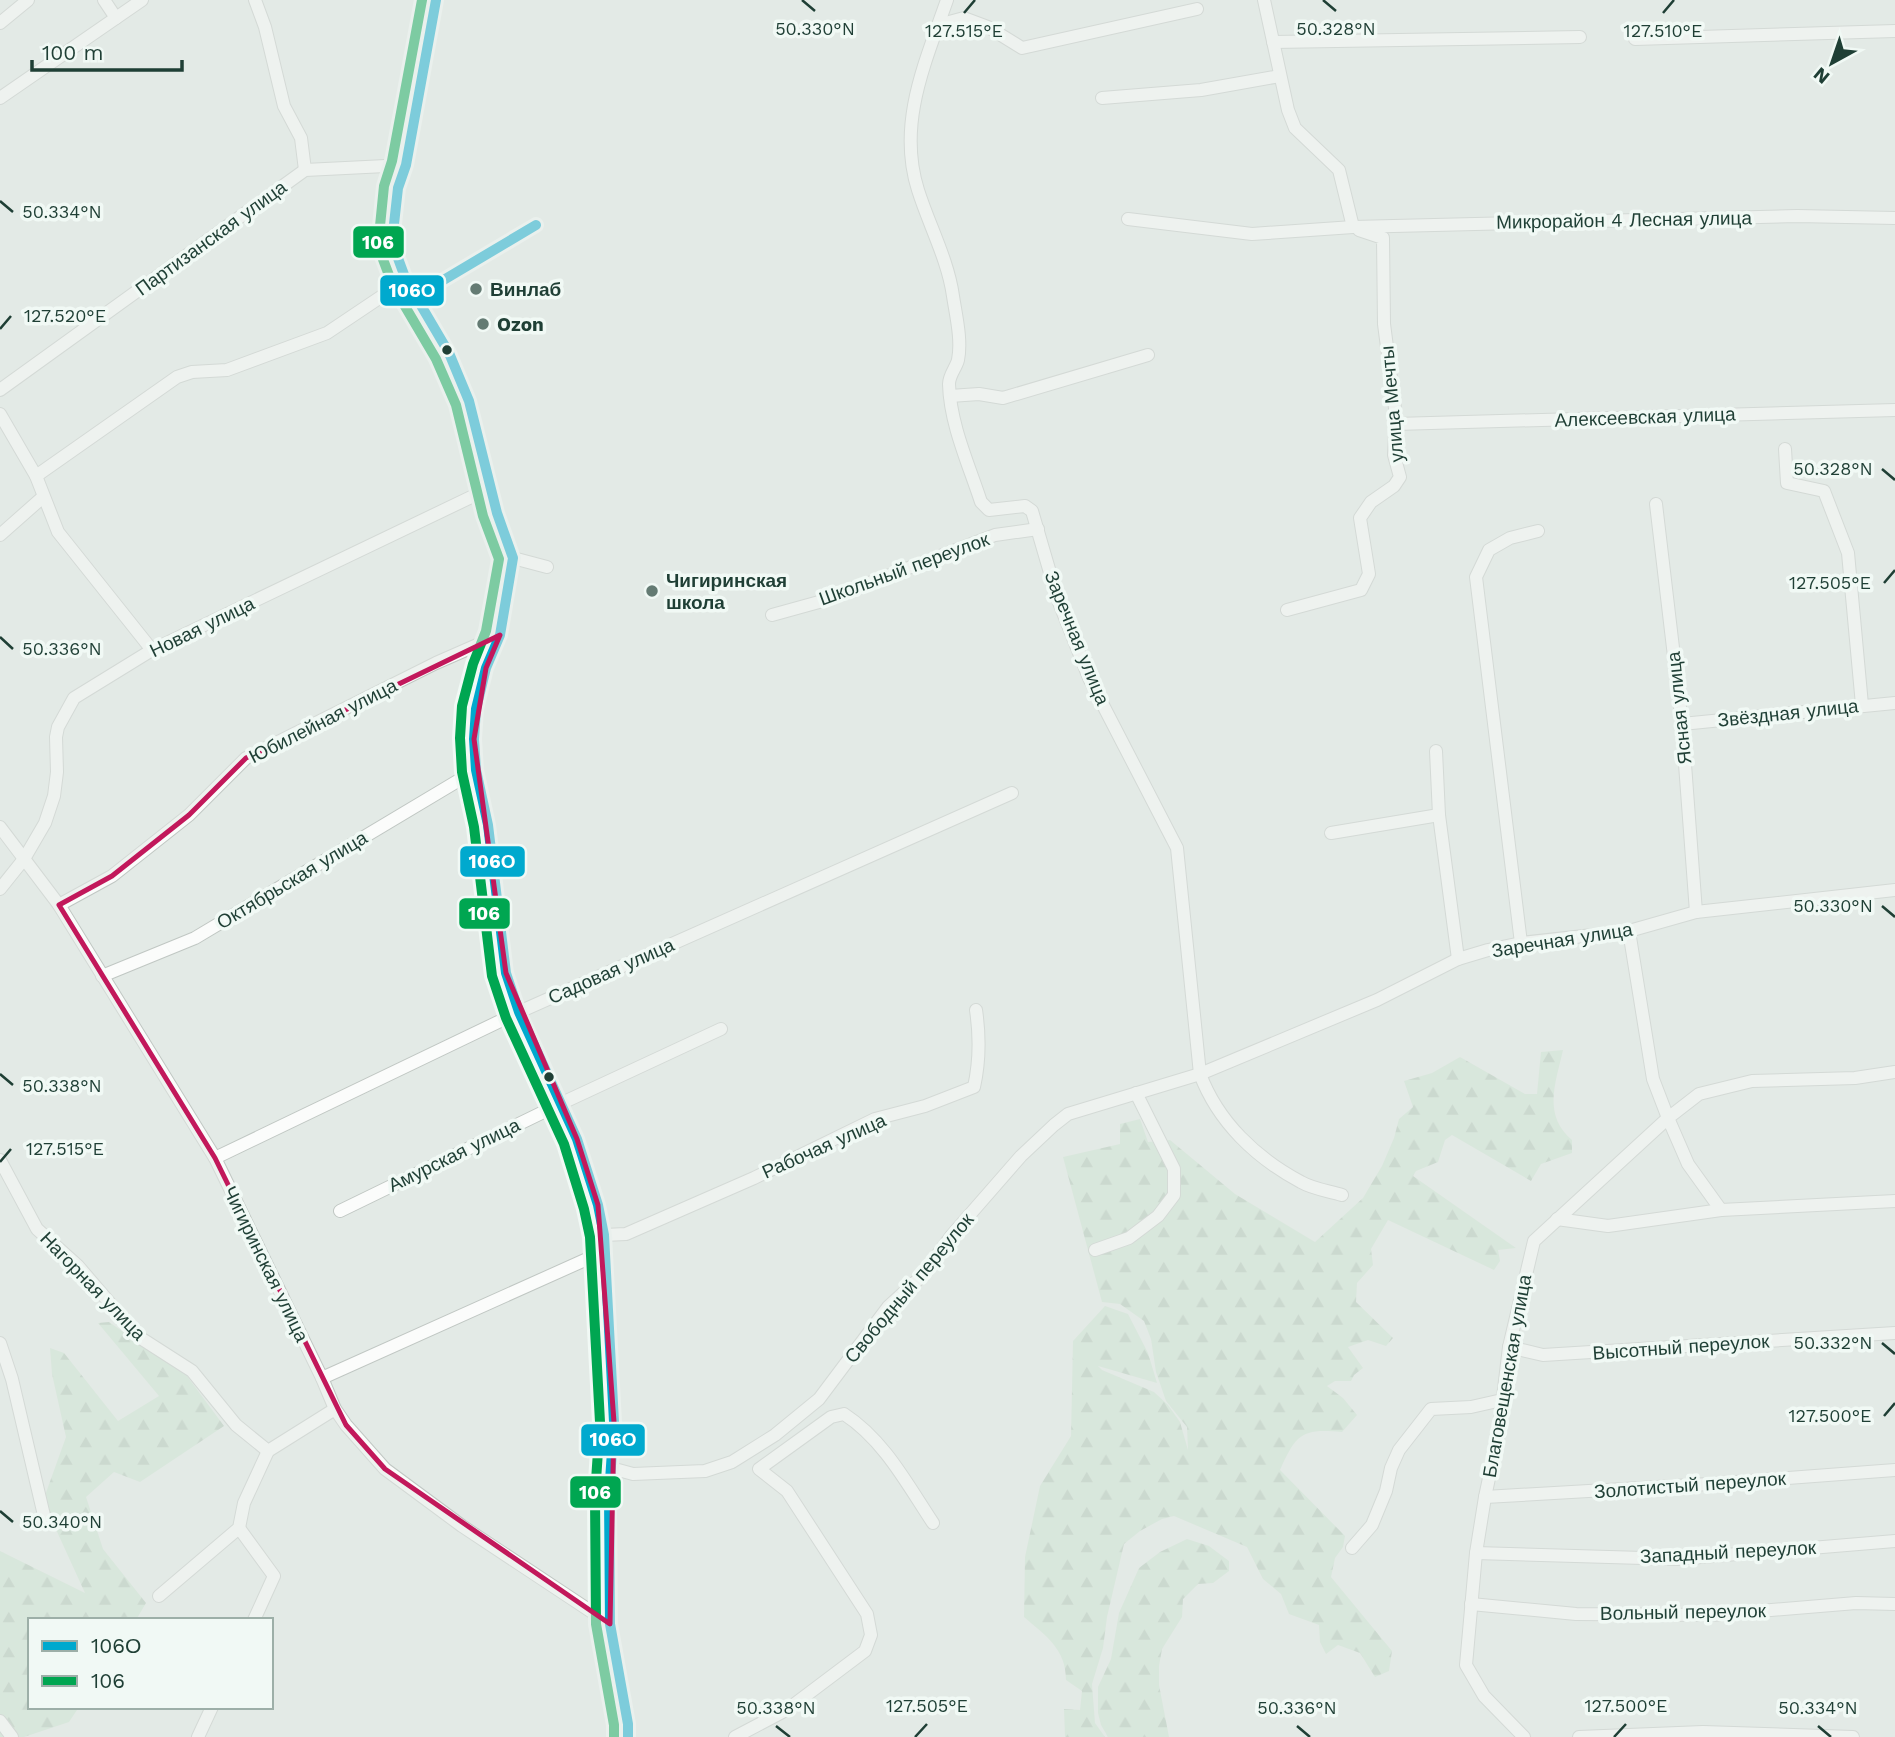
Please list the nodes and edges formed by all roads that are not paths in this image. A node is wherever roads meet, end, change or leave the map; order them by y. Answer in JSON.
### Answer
{"nodes":[{"id":1,"x":28,"y":0,"type":"edge"},
{"id":2,"x":104,"y":0,"type":"edge"},
{"id":3,"x":142,"y":0,"type":"edge"},
{"id":4,"x":255,"y":0,"type":"edge"},
{"id":5,"x":436,"y":0,"type":"edge"},
{"id":6,"x":947,"y":0,"type":"edge"},
{"id":7,"x":1264,"y":0,"type":"edge"},
{"id":8,"x":1197,"y":9,"type":"dead end"},
{"id":9,"x":116,"y":18,"type":"junction"},
{"id":10,"x":0,"y":23,"type":"edge"},
{"id":11,"x":938,"y":25,"type":"junction"},
{"id":12,"x":1895,"y":31,"type":"edge"},
{"id":13,"x":1580,"y":37,"type":"dead end"},
{"id":14,"x":1635,"y":39,"type":"dead end"},
{"id":15,"x":1273,"y":42,"type":"junction"},
{"id":16,"x":1280,"y":76,"type":"junction"},
{"id":17,"x":2,"y":92,"type":"edge"},
{"id":18,"x":1102,"y":98,"type":"dead end"},
{"id":19,"x":406,"y":165,"type":"junction"},
{"id":20,"x":305,"y":170,"type":"junction"},
{"id":21,"x":1895,"y":218,"type":"edge"},
{"id":22,"x":1128,"y":219,"type":"dead end"},
{"id":23,"x":1353,"y":227,"type":"junction"},
{"id":24,"x":406,"y":280,"type":"junction"},
{"id":25,"x":1148,"y":355,"type":"dead end"},
{"id":26,"x":0,"y":390,"type":"edge"},
{"id":27,"x":950,"y":396,"type":"junction"},
{"id":28,"x":1895,"y":410,"type":"edge"},
{"id":29,"x":0,"y":414,"type":"edge"},
{"id":30,"x":1396,"y":424,"type":"junction"},
{"id":31,"x":1785,"y":449,"type":"dead end"},
{"id":32,"x":36,"y":476,"type":"junction"},
{"id":33,"x":490,"y":488,"type":"junction"},
{"id":34,"x":43,"y":497,"type":"junction"},
{"id":35,"x":1656,"y":504,"type":"dead end"},
{"id":36,"x":1038,"y":529,"type":"junction"},
{"id":37,"x":1538,"y":531,"type":"dead end"},
{"id":38,"x":0,"y":535,"type":"edge"},
{"id":39,"x":513,"y":558,"type":"junction"},
{"id":40,"x":547,"y":567,"type":"dead end"},
{"id":41,"x":1287,"y":610,"type":"dead end"},
{"id":42,"x":772,"y":615,"type":"dead end"},
{"id":43,"x":500,"y":635,"type":"junction"},
{"id":44,"x":152,"y":650,"type":"junction"},
{"id":45,"x":1895,"y":703,"type":"edge"},
{"id":46,"x":1862,"y":705,"type":"junction"},
{"id":47,"x":1682,"y":724,"type":"junction"},
{"id":48,"x":1436,"y":751,"type":"dead end"},
{"id":49,"x":476,"y":770,"type":"junction"},
{"id":50,"x":1012,"y":793,"type":"dead end"},
{"id":51,"x":1439,"y":816,"type":"junction"},
{"id":52,"x":0,"y":827,"type":"edge"},
{"id":53,"x":1331,"y":833,"type":"dead end"},
{"id":54,"x":24,"y":859,"type":"junction"},
{"id":55,"x":0,"y":889,"type":"edge"},
{"id":56,"x":1895,"y":890,"type":"edge"},
{"id":57,"x":59,"y":905,"type":"junction"},
{"id":58,"x":1696,"y":912,"type":"junction"},
{"id":59,"x":1629,"y":931,"type":"junction"},
{"id":60,"x":1521,"y":943,"type":"junction"},
{"id":61,"x":1458,"y":959,"type":"junction"},
{"id":62,"x":102,"y":976,"type":"junction"},
{"id":63,"x":976,"y":1010,"type":"dead end"},
{"id":64,"x":519,"y":1012,"type":"junction"},
{"id":65,"x":721,"y":1029,"type":"dead end"},
{"id":66,"x":1895,"y":1072,"type":"edge"},
{"id":67,"x":1200,"y":1074,"type":"junction"},
{"id":68,"x":1136,"y":1093,"type":"junction"},
{"id":69,"x":562,"y":1103,"type":"junction"},
{"id":70,"x":1668,"y":1118,"type":"junction"},
{"id":71,"x":215,"y":1158,"type":"junction"},
{"id":72,"x":0,"y":1160,"type":"edge"},
{"id":73,"x":1342,"y":1195,"type":"dead end"},
{"id":74,"x":1895,"y":1201,"type":"edge"},
{"id":75,"x":1721,"y":1210,"type":"junction"},
{"id":76,"x":340,"y":1211,"type":"dead end"},
{"id":77,"x":1557,"y":1219,"type":"junction"},
{"id":78,"x":604,"y":1235,"type":"junction"},
{"id":79,"x":1095,"y":1250,"type":"dead end"},
{"id":80,"x":605,"y":1251,"type":"junction"},
{"id":81,"x":1895,"y":1333,"type":"edge"},
{"id":82,"x":0,"y":1343,"type":"edge"},
{"id":83,"x":1509,"y":1347,"type":"junction"},
{"id":84,"x":322,"y":1378,"type":"junction"},
{"id":85,"x":1502,"y":1400,"type":"junction"},
{"id":86,"x":335,"y":1409,"type":"junction"},
{"id":87,"x":268,"y":1451,"type":"junction"},
{"id":88,"x":611,"y":1468,"type":"junction"},
{"id":89,"x":1895,"y":1470,"type":"edge"},
{"id":90,"x":1485,"y":1497,"type":"junction"},
{"id":91,"x":933,"y":1523,"type":"dead end"},
{"id":92,"x":46,"y":1524,"type":"dead end"},
{"id":93,"x":239,"y":1528,"type":"junction"},
{"id":94,"x":1895,"y":1541,"type":"edge"},
{"id":95,"x":1352,"y":1548,"type":"dead end"},
{"id":96,"x":1476,"y":1553,"type":"junction"},
{"id":97,"x":159,"y":1596,"type":"dead end"},
{"id":98,"x":1471,"y":1604,"type":"junction"},
{"id":99,"x":1895,"y":1604,"type":"edge"},
{"id":100,"x":255,"y":1618,"type":"edge"},
{"id":101,"x":610,"y":1624,"type":"junction"},
{"id":102,"x":211,"y":1709,"type":"edge"},
{"id":103,"x":0,"y":1721,"type":"edge"},
{"id":104,"x":12,"y":1737,"type":"edge"},
{"id":105,"x":198,"y":1737,"type":"edge"},
{"id":106,"x":628,"y":1737,"type":"edge"},
{"id":107,"x":735,"y":1737,"type":"edge"},
{"id":108,"x":1524,"y":1737,"type":"edge"},
{"id":109,"x":1578,"y":1737,"type":"edge"},
{"id":110,"x":1853,"y":1737,"type":"edge"}],
"edges":[{"from":1,"to":10,"type":"street"},
{"from":2,"to":9,"type":"street"},
{"from":3,"to":9,"type":"street"},
{"from":4,"to":20,"type":"street"},
{"from":5,"to":19,"type":"street"},
{"from":6,"to":11,"type":"street","name":"Заречная улица"},
{"from":7,"to":15,"type":"street"},
{"from":8,"to":11,"type":"street"},
{"from":9,"to":17,"type":"street"},
{"from":11,"to":27,"type":"street","name":"Заречная улица"},
{"from":12,"to":14,"type":"street"},
{"from":13,"to":15,"type":"street"},
{"from":15,"to":16,"type":"street"},
{"from":16,"to":18,"type":"street"},
{"from":16,"to":23,"type":"street"},
{"from":19,"to":20,"type":"street","name":"Партизанская улица"},
{"from":19,"to":24,"type":"street"},
{"from":20,"to":26,"type":"street","name":"Партизанская улица"},
{"from":21,"to":23,"type":"street","name":"Микрорайон 4 Лесная улица"},
{"from":22,"to":23,"type":"street","name":"Микрорайон 4 Лесная улица"},
{"from":23,"to":30,"type":"street","name":"улица Мечты"},
{"from":24,"to":32,"type":"street"},
{"from":24,"to":33,"type":"street"},
{"from":25,"to":27,"type":"street"},
{"from":27,"to":36,"type":"street","name":"Заречная улица"},
{"from":28,"to":30,"type":"street","name":"Алексеевская улица"},
{"from":29,"to":32,"type":"street"},
{"from":30,"to":41,"type":"street","name":"улица Мечты"},
{"from":31,"to":46,"type":"street"},
{"from":32,"to":34,"type":"street"},
{"from":33,"to":39,"type":"street"},
{"from":33,"to":44,"type":"street","name":"Новая улица"},
{"from":34,"to":38,"type":"street"},
{"from":34,"to":44,"type":"street"},
{"from":35,"to":47,"type":"street","name":"Ясная улица"},
{"from":36,"to":42,"type":"street","name":"Школьный переулок"},
{"from":36,"to":67,"type":"street","name":"Заречная улица"},
{"from":37,"to":60,"type":"street"},
{"from":39,"to":40,"type":"street"},
{"from":39,"to":43,"type":"street"},
{"from":43,"to":49,"type":"street"},
{"from":43,"to":57,"type":"street","name":"Юбилейная улица"},
{"from":44,"to":54,"type":"street","name":"Новая улица"},
{"from":45,"to":46,"type":"street","name":"Звёздная улица"},
{"from":46,"to":47,"type":"street","name":"Звёздная улица"},
{"from":47,"to":58,"type":"street","name":"Ясная улица"},
{"from":48,"to":51,"type":"street"},
{"from":49,"to":62,"type":"street","name":"Октябрьская улица"},
{"from":49,"to":64,"type":"street"},
{"from":50,"to":64,"type":"street","name":"Садовая улица"},
{"from":51,"to":53,"type":"street"},
{"from":51,"to":61,"type":"street"},
{"from":52,"to":54,"type":"street","name":"Чигиринская улица"},
{"from":54,"to":55,"type":"street","name":"Новая улица"},
{"from":54,"to":57,"type":"street","name":"Чигиринская улица"},
{"from":56,"to":58,"type":"street","name":"Заречная улица"},
{"from":57,"to":62,"type":"street","name":"Чигиринская улица"},
{"from":58,"to":59,"type":"street","name":"Заречная улица"},
{"from":59,"to":60,"type":"street","name":"Заречная улица"},
{"from":59,"to":70,"type":"street"},
{"from":60,"to":61,"type":"street","name":"Заречная улица"},
{"from":61,"to":67,"type":"street","name":"Заречная улица"},
{"from":62,"to":71,"type":"street","name":"Чигиринская улица"},
{"from":63,"to":78,"type":"street","name":"Рабочая улица"},
{"from":64,"to":69,"type":"street"},
{"from":64,"to":71,"type":"street","name":"Садовая улица"},
{"from":65,"to":69,"type":"street","name":"Амурская улица"},
{"from":66,"to":70,"type":"street","name":"Благовещенская улица"},
{"from":67,"to":68,"type":"street","name":"Свободный переулок"},
{"from":67,"to":73,"type":"street","name":"Заречная улица"},
{"from":68,"to":79,"type":"street"},
{"from":68,"to":88,"type":"street","name":"Свободный переулок"},
{"from":69,"to":76,"type":"street","name":"Амурская улица"},
{"from":69,"to":78,"type":"street"},
{"from":70,"to":75,"type":"street"},
{"from":70,"to":77,"type":"street","name":"Благовещенская улица"},
{"from":71,"to":84,"type":"street","name":"Чигиринская улица"},
{"from":72,"to":87,"type":"street","name":"Нагорная улица"},
{"from":74,"to":75,"type":"street"},
{"from":75,"to":77,"type":"street"},
{"from":77,"to":83,"type":"street","name":"Благовещенская улица"},
{"from":78,"to":80,"type":"street"},
{"from":80,"to":84,"type":"street"},
{"from":80,"to":88,"type":"street"},
{"from":81,"to":83,"type":"street","name":"Высотный переулок"},
{"from":82,"to":92,"type":"street"},
{"from":83,"to":85,"type":"street","name":"Благовещенская улица"},
{"from":84,"to":86,"type":"street","name":"Чигиринская улица"},
{"from":85,"to":90,"type":"street","name":"Благовещенская улица"},
{"from":85,"to":95,"type":"street"},
{"from":86,"to":87,"type":"street"},
{"from":86,"to":101,"type":"street","name":"Чигиринская улица"},
{"from":87,"to":93,"type":"street"},
{"from":88,"to":101,"type":"street"},
{"from":89,"to":90,"type":"street","name":"Золотистый переулок"},
{"from":90,"to":96,"type":"street","name":"Благовещенская улица"},
{"from":91,"to":107,"type":"street"},
{"from":93,"to":97,"type":"street"},
{"from":93,"to":100,"type":"street"},
{"from":94,"to":96,"type":"street","name":"Западный переулок"},
{"from":96,"to":98,"type":"street","name":"Благовещенская улица"},
{"from":98,"to":99,"type":"street","name":"Вольный переулок"},
{"from":98,"to":108,"type":"street","name":"Благовещенская улица"},
{"from":101,"to":106,"type":"street"},
{"from":102,"to":105,"type":"street"},
{"from":103,"to":104,"type":"street"},
{"from":109,"to":110,"type":"street"}]}
